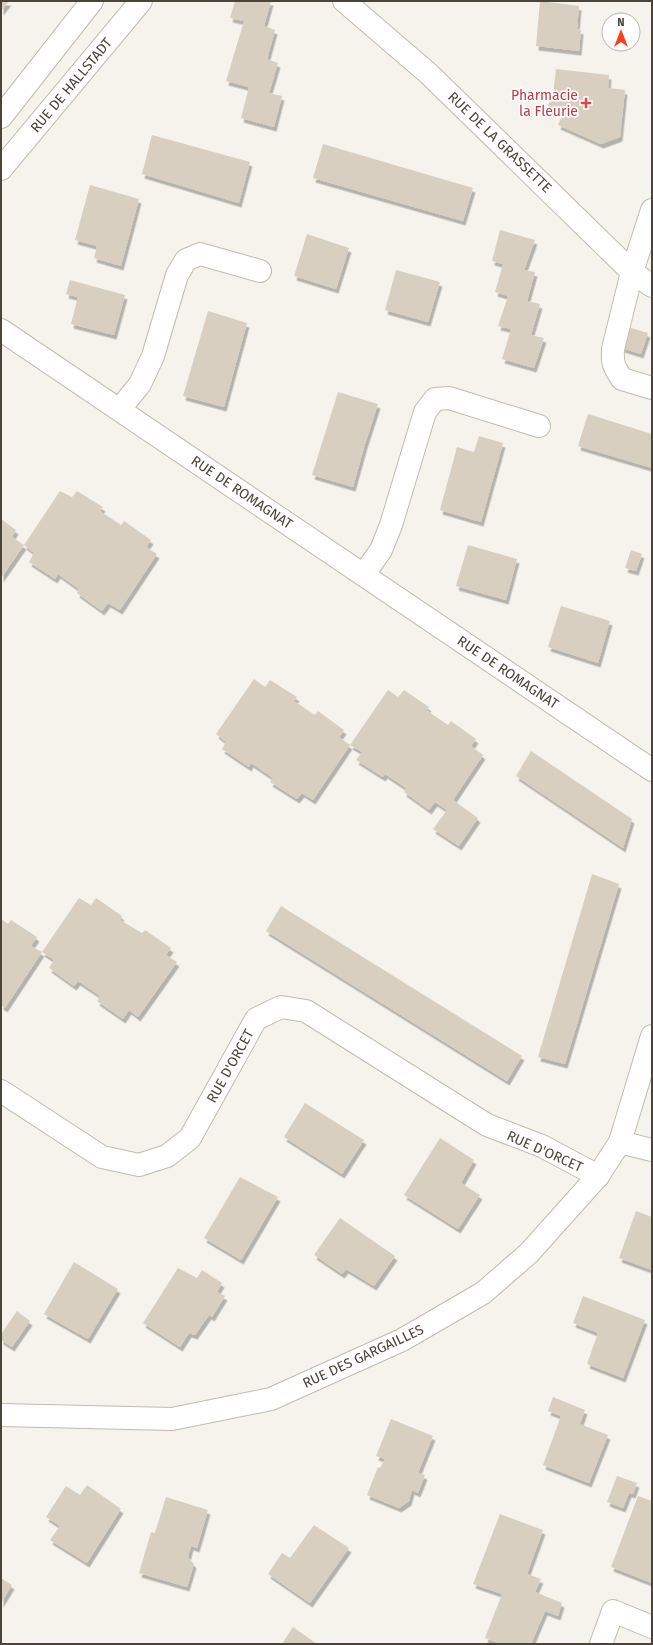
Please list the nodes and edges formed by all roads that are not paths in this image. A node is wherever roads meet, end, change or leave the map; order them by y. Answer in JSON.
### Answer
{"nodes":[{"id":1,"x":92,"y":1,"type":"edge"},
{"id":2,"x":141,"y":1,"type":"edge"},
{"id":3,"x":344,"y":1,"type":"edge"},
{"id":4,"x":1,"y":117,"type":"edge"},
{"id":5,"x":1,"y":170,"type":"edge"},
{"id":6,"x":652,"y":210,"type":"edge"},
{"id":7,"x":260,"y":271,"type":"dead end"},
{"id":8,"x":632,"y":272,"type":"junction"},
{"id":9,"x":652,"y":286,"type":"edge"},
{"id":10,"x":1,"y":330,"type":"edge"},
{"id":11,"x":652,"y":388,"type":"edge"},
{"id":12,"x":120,"y":410,"type":"junction"},
{"id":13,"x":539,"y":426,"type":"dead end"},
{"id":14,"x":364,"y":574,"type":"junction"},
{"id":15,"x":652,"y":770,"type":"edge"},
{"id":16,"x":652,"y":1036,"type":"edge"},
{"id":17,"x":1,"y":1091,"type":"edge"},
{"id":18,"x":620,"y":1142,"type":"junction"},
{"id":19,"x":652,"y":1150,"type":"edge"},
{"id":20,"x":598,"y":1176,"type":"junction"},
{"id":21,"x":1,"y":1415,"type":"edge"},
{"id":22,"x":652,"y":1627,"type":"edge"},
{"id":23,"x":601,"y":1644,"type":"edge"}],
"edges":[{"from":1,"to":4,"type":"street"},
{"from":2,"to":5,"type":"street","name":"RUE DE HALLSTADT"},
{"from":3,"to":8,"type":"street","name":"RUE DE LA GRASSETTE"},
{"from":6,"to":8,"type":"street"},
{"from":7,"to":12,"type":"street"},
{"from":8,"to":9,"type":"street","name":"RUE DE LA GRASSETTE"},
{"from":8,"to":11,"type":"street"},
{"from":10,"to":12,"type":"street","name":"RUE DE ROMAGNAT"},
{"from":12,"to":14,"type":"street","name":"RUE DE ROMAGNAT"},
{"from":13,"to":14,"type":"street"},
{"from":14,"to":15,"type":"street","name":"RUE DE ROMAGNAT"},
{"from":16,"to":18,"type":"street","name":"RUE DES GARGAILLES"},
{"from":17,"to":20,"type":"street","name":"RUE D'ORCET"},
{"from":18,"to":19,"type":"street"},
{"from":18,"to":20,"type":"street","name":"RUE DES GARGAILLES"},
{"from":20,"to":21,"type":"street","name":"RUE DES GARGAILLES"},
{"from":22,"to":23,"type":"street"}]}
